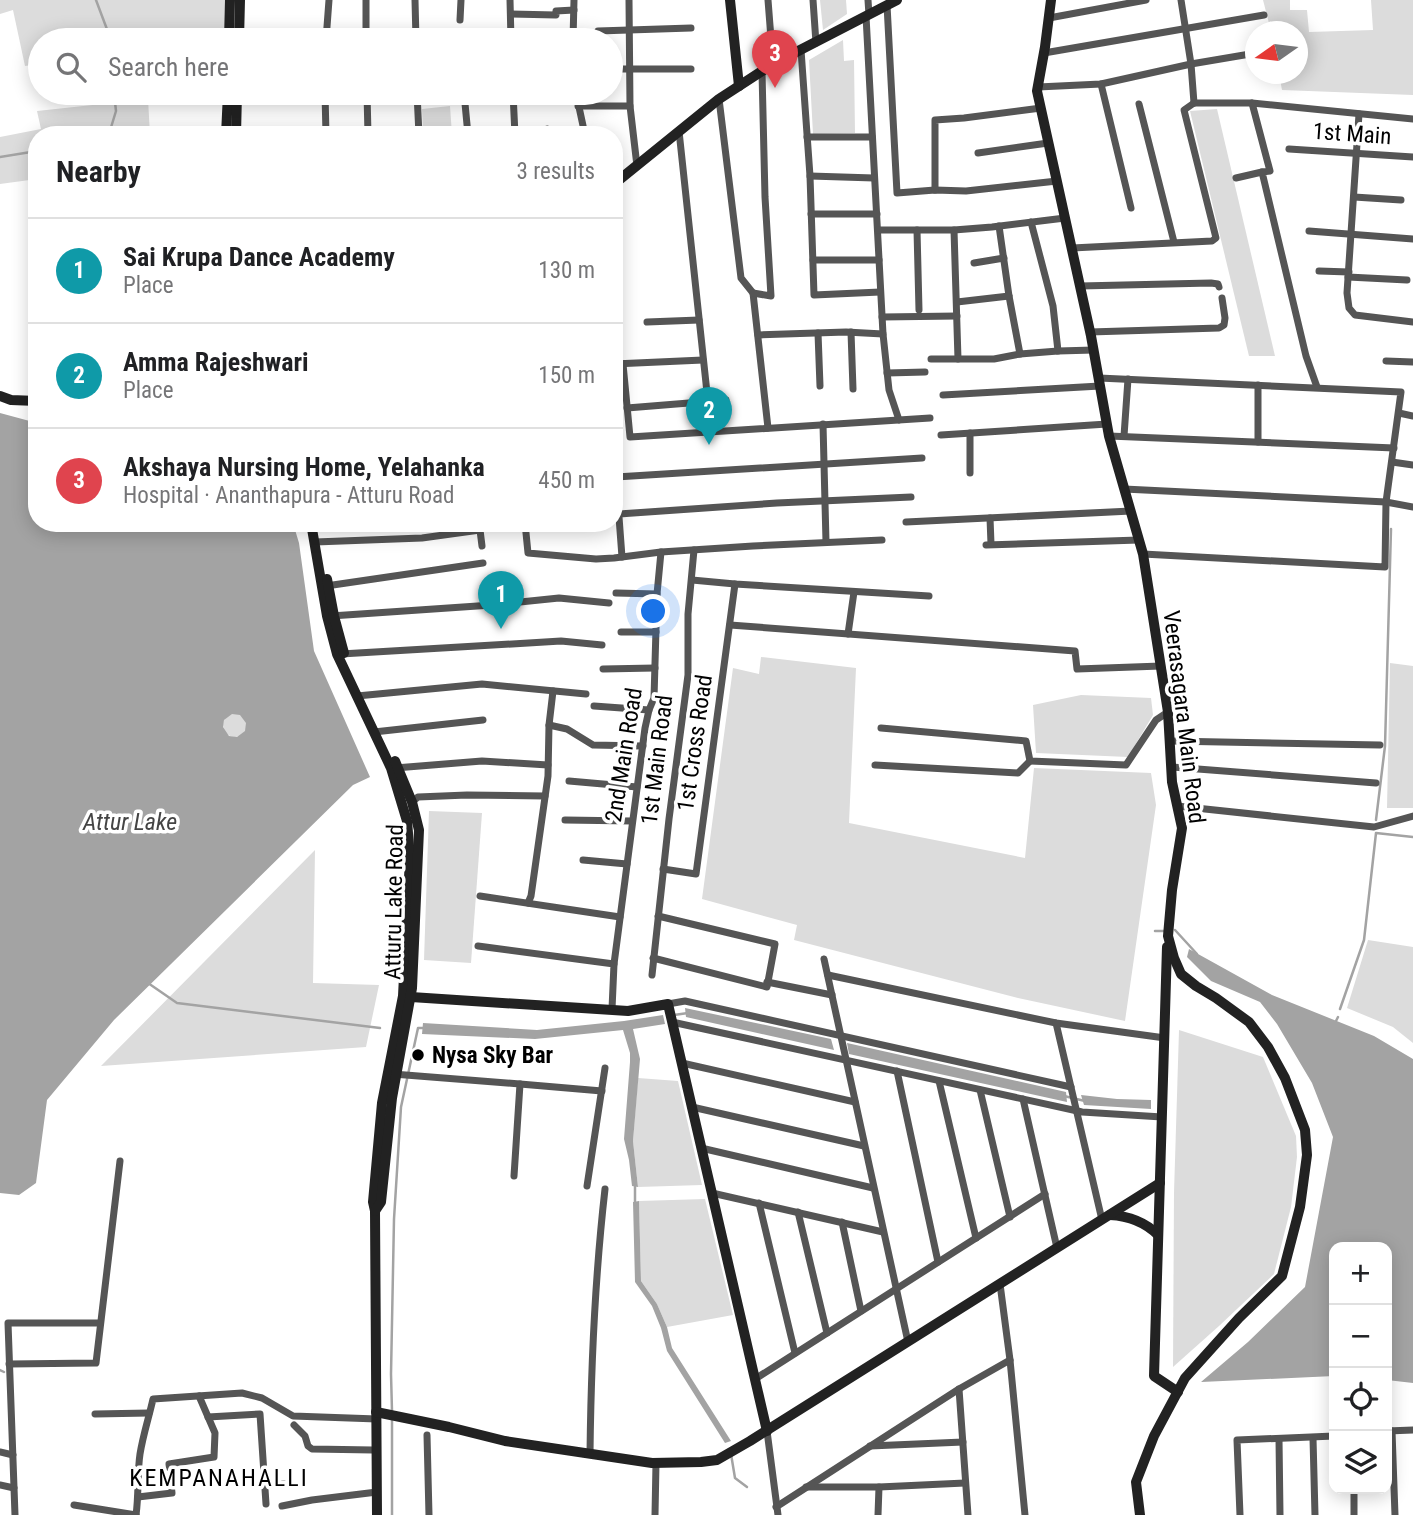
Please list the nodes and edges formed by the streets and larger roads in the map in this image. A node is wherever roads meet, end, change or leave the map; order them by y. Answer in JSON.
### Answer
{"nodes":[{"id":1,"x":230,"y":0,"type":"edge"},
{"id":2,"x":240,"y":0,"type":"edge"},
{"id":3,"x":329,"y":0,"type":"edge"},
{"id":4,"x":366,"y":0,"type":"edge"},
{"id":5,"x":415,"y":0,"type":"edge"},
{"id":6,"x":460,"y":0,"type":"edge"},
{"id":7,"x":510,"y":0,"type":"edge"},
{"id":8,"x":574,"y":0,"type":"edge"},
{"id":9,"x":629,"y":0,"type":"edge"},
{"id":10,"x":730,"y":0,"type":"edge"},
{"id":11,"x":768,"y":0,"type":"edge"},
{"id":12,"x":813,"y":0,"type":"edge"},
{"id":13,"x":868,"y":0,"type":"edge"},
{"id":14,"x":1051,"y":0,"type":"edge"},
{"id":15,"x":1146,"y":0,"type":"edge"},
{"id":16,"x":1181,"y":0,"type":"edge"},
{"id":17,"x":892,"y":2,"type":"edge"},
{"id":18,"x":574,"y":10,"type":"junction"},
{"id":19,"x":510,"y":14,"type":"junction"},
{"id":20,"x":868,"y":15,"type":"junction"},
{"id":21,"x":1264,"y":15,"type":"dead end"},
{"id":22,"x":1049,"y":18,"type":"junction"},
{"id":23,"x":460,"y":20,"type":"dead end"},
{"id":24,"x":229,"y":28,"type":"edge"},
{"id":25,"x":239,"y":28,"type":"edge"},
{"id":26,"x":327,"y":28,"type":"edge"},
{"id":27,"x":366,"y":28,"type":"edge"},
{"id":28,"x":416,"y":28,"type":"edge"},
{"id":29,"x":511,"y":28,"type":"edge"},
{"id":30,"x":573,"y":28,"type":"edge"},
{"id":31,"x":691,"y":28,"type":"dead end"},
{"id":32,"x":1185,"y":29,"type":"junction"},
{"id":33,"x":623,"y":30,"type":"edge"},
{"id":34,"x":628,"y":30,"type":"junction"},
{"id":35,"x":816,"y":43,"type":"junction"},
{"id":36,"x":801,"y":50,"type":"junction"},
{"id":37,"x":1044,"y":53,"type":"junction"},
{"id":38,"x":1245,"y":55,"type":"edge"},
{"id":39,"x":773,"y":64,"type":"junction"},
{"id":40,"x":1191,"y":64,"type":"junction"},
{"id":41,"x":623,"y":68,"type":"edge"},
{"id":42,"x":629,"y":68,"type":"junction"},
{"id":43,"x":691,"y":69,"type":"dead end"},
{"id":44,"x":762,"y":72,"type":"junction"},
{"id":45,"x":1101,"y":84,"type":"junction"},
{"id":46,"x":738,"y":86,"type":"junction"},
{"id":47,"x":1038,"y":87,"type":"junction"},
{"id":48,"x":719,"y":99,"type":"junction"},
{"id":49,"x":1194,"y":103,"type":"junction"},
{"id":50,"x":1252,"y":103,"type":"junction"},
{"id":51,"x":1139,"y":104,"type":"dead end"},
{"id":52,"x":227,"y":105,"type":"edge"},
{"id":53,"x":237,"y":105,"type":"edge"},
{"id":54,"x":326,"y":105,"type":"edge"},
{"id":55,"x":368,"y":105,"type":"edge"},
{"id":56,"x":418,"y":105,"type":"edge"},
{"id":57,"x":465,"y":105,"type":"edge"},
{"id":58,"x":513,"y":105,"type":"edge"},
{"id":59,"x":578,"y":106,"type":"joint"},
{"id":60,"x":630,"y":106,"type":"junction"},
{"id":61,"x":1041,"y":108,"type":"junction"},
{"id":62,"x":1359,"y":114,"type":"junction"},
{"id":63,"x":1413,"y":119,"type":"edge"},
{"id":64,"x":226,"y":126,"type":"edge"},
{"id":65,"x":236,"y":126,"type":"edge"},
{"id":66,"x":326,"y":126,"type":"edge"},
{"id":67,"x":368,"y":126,"type":"edge"},
{"id":68,"x":419,"y":126,"type":"edge"},
{"id":69,"x":467,"y":126,"type":"edge"},
{"id":70,"x":514,"y":126,"type":"edge"},
{"id":71,"x":583,"y":126,"type":"edge"},
{"id":72,"x":679,"y":131,"type":"junction"},
{"id":73,"x":807,"y":137,"type":"junction"},
{"id":74,"x":872,"y":137,"type":"junction"},
{"id":75,"x":1048,"y":143,"type":"junction"},
{"id":76,"x":1289,"y":149,"type":"dead end"},
{"id":77,"x":978,"y":153,"type":"dead end"},
{"id":78,"x":1356,"y":154,"type":"junction"},
{"id":79,"x":1413,"y":158,"type":"edge"},
{"id":80,"x":637,"y":166,"type":"junction"},
{"id":81,"x":1262,"y":172,"type":"junction"},
{"id":82,"x":810,"y":176,"type":"junction"},
{"id":83,"x":623,"y":177,"type":"edge"},
{"id":84,"x":1236,"y":177,"type":"dead end"},
{"id":85,"x":874,"y":178,"type":"junction"},
{"id":86,"x":1057,"y":181,"type":"junction"},
{"id":87,"x":936,"y":190,"type":"junction"},
{"id":88,"x":1354,"y":197,"type":"junction"},
{"id":89,"x":1401,"y":200,"type":"dead end"},
{"id":90,"x":1131,"y":208,"type":"dead end"},
{"id":91,"x":811,"y":214,"type":"junction"},
{"id":92,"x":877,"y":214,"type":"junction"},
{"id":93,"x":1065,"y":218,"type":"junction"},
{"id":94,"x":1031,"y":222,"type":"junction"},
{"id":95,"x":999,"y":226,"type":"junction"},
{"id":96,"x":954,"y":229,"type":"junction"},
{"id":97,"x":878,"y":230,"type":"junction"},
{"id":98,"x":917,"y":230,"type":"junction"},
{"id":99,"x":1309,"y":231,"type":"dead end"},
{"id":100,"x":1351,"y":234,"type":"junction"},
{"id":101,"x":1413,"y":239,"type":"edge"},
{"id":102,"x":1174,"y":242,"type":"junction"},
{"id":103,"x":1072,"y":248,"type":"junction"},
{"id":104,"x":1003,"y":258,"type":"junction"},
{"id":105,"x":813,"y":260,"type":"junction"},
{"id":106,"x":879,"y":260,"type":"junction"},
{"id":107,"x":974,"y":263,"type":"dead end"},
{"id":108,"x":1319,"y":271,"type":"dead end"},
{"id":109,"x":1349,"y":274,"type":"junction"},
{"id":110,"x":1407,"y":280,"type":"dead end"},
{"id":111,"x":1080,"y":286,"type":"junction"},
{"id":112,"x":1219,"y":287,"type":"dead end"},
{"id":113,"x":880,"y":292,"type":"junction"},
{"id":114,"x":753,"y":293,"type":"junction"},
{"id":115,"x":1009,"y":296,"type":"junction"},
{"id":116,"x":1222,"y":298,"type":"dead end"},
{"id":117,"x":957,"y":302,"type":"junction"},
{"id":118,"x":919,"y":310,"type":"dead end"},
{"id":119,"x":957,"y":316,"type":"junction"},
{"id":120,"x":882,"y":317,"type":"junction"},
{"id":121,"x":699,"y":320,"type":"junction"},
{"id":122,"x":647,"y":322,"type":"dead end"},
{"id":123,"x":1413,"y":323,"type":"edge"},
{"id":124,"x":1090,"y":331,"type":"junction"},
{"id":125,"x":851,"y":332,"type":"junction"},
{"id":126,"x":818,"y":333,"type":"junction"},
{"id":127,"x":883,"y":334,"type":"junction"},
{"id":128,"x":758,"y":335,"type":"junction"},
{"id":129,"x":1094,"y":350,"type":"junction"},
{"id":130,"x":1058,"y":351,"type":"junction"},
{"id":131,"x":1020,"y":354,"type":"junction"},
{"id":132,"x":931,"y":359,"type":"dead end"},
{"id":133,"x":958,"y":359,"type":"junction"},
{"id":134,"x":703,"y":360,"type":"junction"},
{"id":135,"x":1386,"y":361,"type":"dead end"},
{"id":136,"x":1413,"y":362,"type":"edge"},
{"id":137,"x":623,"y":364,"type":"edge"},
{"id":138,"x":925,"y":372,"type":"dead end"},
{"id":139,"x":887,"y":373,"type":"junction"},
{"id":140,"x":1128,"y":379,"type":"junction"},
{"id":141,"x":1099,"y":382,"type":"junction"},
{"id":142,"x":1258,"y":384,"type":"junction"},
{"id":143,"x":623,"y":386,"type":"edge"},
{"id":144,"x":820,"y":386,"type":"dead end"},
{"id":145,"x":1317,"y":387,"type":"junction"},
{"id":146,"x":853,"y":389,"type":"dead end"},
{"id":147,"x":943,"y":395,"type":"dead end"},
{"id":148,"x":0,"y":396,"type":"edge"},
{"id":149,"x":726,"y":400,"type":"dead end"},
{"id":150,"x":28,"y":401,"type":"edge"},
{"id":151,"x":708,"y":402,"type":"junction"},
{"id":152,"x":627,"y":408,"type":"junction"},
{"id":153,"x":1399,"y":413,"type":"junction"},
{"id":154,"x":1413,"y":416,"type":"edge"},
{"id":155,"x":930,"y":418,"type":"dead end"},
{"id":156,"x":899,"y":419,"type":"junction"},
{"id":157,"x":822,"y":424,"type":"junction"},
{"id":158,"x":1107,"y":424,"type":"junction"},
{"id":159,"x":768,"y":428,"type":"junction"},
{"id":160,"x":970,"y":433,"type":"junction"},
{"id":161,"x":941,"y":435,"type":"dead end"},
{"id":162,"x":1109,"y":436,"type":"junction"},
{"id":163,"x":1124,"y":436,"type":"junction"},
{"id":164,"x":1258,"y":442,"type":"junction"},
{"id":165,"x":1394,"y":448,"type":"junction"},
{"id":166,"x":922,"y":458,"type":"dead end"},
{"id":167,"x":1392,"y":462,"type":"junction"},
{"id":168,"x":823,"y":464,"type":"junction"},
{"id":169,"x":1413,"y":465,"type":"edge"},
{"id":170,"x":970,"y":473,"type":"dead end"},
{"id":171,"x":623,"y":477,"type":"edge"},
{"id":172,"x":1125,"y":489,"type":"junction"},
{"id":173,"x":911,"y":497,"type":"dead end"},
{"id":174,"x":825,"y":501,"type":"junction"},
{"id":175,"x":1386,"y":502,"type":"junction"},
{"id":176,"x":1413,"y":507,"type":"edge"},
{"id":177,"x":1131,"y":511,"type":"junction"},
{"id":178,"x":623,"y":514,"type":"edge"},
{"id":179,"x":990,"y":518,"type":"junction"},
{"id":180,"x":906,"y":522,"type":"dead end"},
{"id":181,"x":314,"y":532,"type":"edge"},
{"id":182,"x":317,"y":532,"type":"edge"},
{"id":183,"x":454,"y":532,"type":"edge"},
{"id":184,"x":481,"y":532,"type":"edge"},
{"id":185,"x":526,"y":532,"type":"edge"},
{"id":186,"x":620,"y":532,"type":"edge"},
{"id":187,"x":882,"y":540,"type":"dead end"},
{"id":188,"x":1139,"y":540,"type":"junction"},
{"id":189,"x":318,"y":542,"type":"junction"},
{"id":190,"x":827,"y":542,"type":"junction"},
{"id":191,"x":482,"y":546,"type":"dead end"},
{"id":192,"x":694,"y":550,"type":"junction"},
{"id":193,"x":661,"y":552,"type":"junction"},
{"id":194,"x":1143,"y":554,"type":"junction"},
{"id":195,"x":622,"y":557,"type":"junction"},
{"id":196,"x":482,"y":563,"type":"dead end"},
{"id":197,"x":692,"y":580,"type":"junction"},
{"id":198,"x":735,"y":584,"type":"junction"},
{"id":199,"x":325,"y":586,"type":"junction"},
{"id":200,"x":854,"y":592,"type":"junction"},
{"id":201,"x":616,"y":593,"type":"dead end"},
{"id":202,"x":657,"y":594,"type":"junction"},
{"id":203,"x":929,"y":596,"type":"dead end"},
{"id":204,"x":609,"y":603,"type":"dead end"},
{"id":205,"x":330,"y":616,"type":"junction"},
{"id":206,"x":730,"y":625,"type":"junction"},
{"id":207,"x":621,"y":632,"type":"dead end"},
{"id":208,"x":656,"y":632,"type":"junction"},
{"id":209,"x":848,"y":634,"type":"junction"},
{"id":210,"x":602,"y":645,"type":"dead end"},
{"id":211,"x":341,"y":654,"type":"junction"},
{"id":212,"x":1161,"y":666,"type":"junction"},
{"id":213,"x":655,"y":668,"type":"junction"},
{"id":214,"x":603,"y":669,"type":"dead end"},
{"id":215,"x":553,"y":691,"type":"junction"},
{"id":216,"x":586,"y":694,"type":"dead end"},
{"id":217,"x":361,"y":696,"type":"junction"},
{"id":218,"x":594,"y":706,"type":"dead end"},
{"id":219,"x":649,"y":710,"type":"junction"},
{"id":220,"x":1168,"y":712,"type":"junction"},
{"id":221,"x":483,"y":720,"type":"dead end"},
{"id":222,"x":549,"y":725,"type":"junction"},
{"id":223,"x":881,"y":728,"type":"dead end"},
{"id":224,"x":378,"y":731,"type":"junction"},
{"id":225,"x":1170,"y":741,"type":"junction"},
{"id":226,"x":1380,"y":745,"type":"dead end"},
{"id":227,"x":643,"y":746,"type":"junction"},
{"id":228,"x":1030,"y":761,"type":"junction"},
{"id":229,"x":548,"y":765,"type":"junction"},
{"id":230,"x":875,"y":765,"type":"dead end"},
{"id":231,"x":1171,"y":767,"type":"junction"},
{"id":232,"x":394,"y":768,"type":"junction"},
{"id":233,"x":569,"y":781,"type":"dead end"},
{"id":234,"x":1376,"y":783,"type":"dead end"},
{"id":235,"x":637,"y":787,"type":"junction"},
{"id":236,"x":545,"y":796,"type":"junction"},
{"id":237,"x":412,"y":802,"type":"junction"},
{"id":238,"x":1177,"y":806,"type":"junction"},
{"id":239,"x":1413,"y":816,"type":"edge"},
{"id":240,"x":565,"y":820,"type":"dead end"},
{"id":241,"x":632,"y":821,"type":"junction"},
{"id":242,"x":583,"y":860,"type":"dead end"},
{"id":243,"x":627,"y":864,"type":"junction"},
{"id":244,"x":663,"y":869,"type":"junction"},
{"id":245,"x":480,"y":896,"type":"dead end"},
{"id":246,"x":528,"y":904,"type":"junction"},
{"id":247,"x":658,"y":916,"type":"junction"},
{"id":248,"x":620,"y":917,"type":"junction"},
{"id":249,"x":1168,"y":936,"type":"junction"},
{"id":250,"x":478,"y":946,"type":"dead end"},
{"id":251,"x":653,"y":958,"type":"junction"},
{"id":252,"x":824,"y":959,"type":"dead end"},
{"id":253,"x":614,"y":964,"type":"junction"},
{"id":254,"x":652,"y":975,"type":"dead end"},
{"id":255,"x":828,"y":975,"type":"junction"},
{"id":256,"x":767,"y":982,"type":"junction"},
{"id":257,"x":832,"y":995,"type":"junction"},
{"id":258,"x":411,"y":998,"type":"junction"},
{"id":259,"x":668,"y":1004,"type":"junction"},
{"id":260,"x":611,"y":1009,"type":"junction"},
{"id":261,"x":672,"y":1022,"type":"junction"},
{"id":262,"x":1056,"y":1023,"type":"junction"},
{"id":263,"x":841,"y":1038,"type":"junction"},
{"id":264,"x":1164,"y":1038,"type":"junction"},
{"id":265,"x":845,"y":1056,"type":"junction"},
{"id":266,"x":682,"y":1063,"type":"junction"},
{"id":267,"x":605,"y":1068,"type":"dead end"},
{"id":268,"x":897,"y":1071,"type":"junction"},
{"id":269,"x":391,"y":1074,"type":"junction"},
{"id":270,"x":939,"y":1081,"type":"junction"},
{"id":271,"x":520,"y":1084,"type":"junction"},
{"id":272,"x":980,"y":1090,"type":"junction"},
{"id":273,"x":1071,"y":1090,"type":"junction"},
{"id":274,"x":602,"y":1091,"type":"junction"},
{"id":275,"x":1023,"y":1099,"type":"junction"},
{"id":276,"x":855,"y":1102,"type":"junction"},
{"id":277,"x":692,"y":1107,"type":"junction"},
{"id":278,"x":1075,"y":1107,"type":"junction"},
{"id":279,"x":1162,"y":1116,"type":"junction"},
{"id":280,"x":864,"y":1146,"type":"junction"},
{"id":281,"x":701,"y":1148,"type":"junction"},
{"id":282,"x":120,"y":1161,"type":"dead end"},
{"id":283,"x":514,"y":1176,"type":"dead end"},
{"id":284,"x":1160,"y":1183,"type":"junction"},
{"id":285,"x":587,"y":1186,"type":"dead end"},
{"id":286,"x":873,"y":1188,"type":"junction"},
{"id":287,"x":605,"y":1189,"type":"dead end"},
{"id":288,"x":712,"y":1193,"type":"junction"},
{"id":289,"x":1045,"y":1194,"type":"junction"},
{"id":290,"x":759,"y":1203,"type":"junction"},
{"id":291,"x":798,"y":1212,"type":"junction"},
{"id":292,"x":1010,"y":1217,"type":"junction"},
{"id":293,"x":1105,"y":1218,"type":"junction"},
{"id":294,"x":842,"y":1222,"type":"junction"},
{"id":295,"x":883,"y":1232,"type":"junction"},
{"id":296,"x":1158,"y":1236,"type":"junction"},
{"id":297,"x":976,"y":1238,"type":"junction"},
{"id":298,"x":1057,"y":1248,"type":"junction"},
{"id":299,"x":938,"y":1262,"type":"junction"},
{"id":300,"x":1000,"y":1284,"type":"junction"},
{"id":301,"x":895,"y":1289,"type":"junction"},
{"id":302,"x":862,"y":1311,"type":"junction"},
{"id":303,"x":100,"y":1323,"type":"junction"},
{"id":304,"x":827,"y":1333,"type":"junction"},
{"id":305,"x":908,"y":1342,"type":"junction"},
{"id":306,"x":795,"y":1353,"type":"junction"},
{"id":307,"x":1010,"y":1360,"type":"junction"},
{"id":308,"x":9,"y":1364,"type":"junction"},
{"id":309,"x":755,"y":1379,"type":"junction"},
{"id":310,"x":0,"y":1385,"type":"edge"},
{"id":311,"x":10,"y":1387,"type":"junction"},
{"id":312,"x":959,"y":1389,"type":"junction"},
{"id":313,"x":1178,"y":1392,"type":"junction"},
{"id":314,"x":200,"y":1396,"type":"junction"},
{"id":315,"x":262,"y":1398,"type":"junction"},
{"id":316,"x":149,"y":1413,"type":"junction"},
{"id":317,"x":95,"y":1414,"type":"dead end"},
{"id":318,"x":260,"y":1414,"type":"junction"},
{"id":319,"x":208,"y":1416,"type":"junction"},
{"id":320,"x":377,"y":1416,"type":"junction"},
{"id":321,"x":0,"y":1419,"type":"edge"},
{"id":322,"x":11,"y":1421,"type":"junction"},
{"id":323,"x":293,"y":1425,"type":"dead end"},
{"id":324,"x":1413,"y":1430,"type":"edge"},
{"id":325,"x":767,"y":1431,"type":"junction"},
{"id":326,"x":1392,"y":1431,"type":"edge"},
{"id":327,"x":427,"y":1435,"type":"dead end"},
{"id":328,"x":1329,"y":1436,"type":"edge"},
{"id":329,"x":1313,"y":1437,"type":"junction"},
{"id":330,"x":1279,"y":1439,"type":"junction"},
{"id":331,"x":962,"y":1442,"type":"junction"},
{"id":332,"x":870,"y":1446,"type":"junction"},
{"id":333,"x":373,"y":1450,"type":"dead end"},
{"id":334,"x":0,"y":1452,"type":"edge"},
{"id":335,"x":590,"y":1454,"type":"junction"},
{"id":336,"x":13,"y":1455,"type":"junction"},
{"id":337,"x":656,"y":1463,"type":"junction"},
{"id":338,"x":1392,"y":1473,"type":"edge"},
{"id":339,"x":965,"y":1483,"type":"junction"},
{"id":340,"x":284,"y":1484,"type":"dead end"},
{"id":341,"x":0,"y":1485,"type":"edge"},
{"id":342,"x":265,"y":1485,"type":"junction"},
{"id":343,"x":805,"y":1487,"type":"junction"},
{"id":344,"x":14,"y":1488,"type":"junction"},
{"id":345,"x":879,"y":1488,"type":"junction"},
{"id":346,"x":377,"y":1492,"type":"junction"},
{"id":347,"x":1354,"y":1494,"type":"edge"},
{"id":348,"x":138,"y":1497,"type":"junction"},
{"id":349,"x":266,"y":1504,"type":"dead end"},
{"id":350,"x":74,"y":1505,"type":"dead end"},
{"id":351,"x":282,"y":1506,"type":"dead end"},
{"id":352,"x":777,"y":1511,"type":"edge"},
{"id":353,"x":15,"y":1515,"type":"edge"},
{"id":354,"x":136,"y":1515,"type":"edge"},
{"id":355,"x":377,"y":1515,"type":"edge"},
{"id":356,"x":429,"y":1515,"type":"edge"},
{"id":357,"x":655,"y":1515,"type":"edge"},
{"id":358,"x":878,"y":1515,"type":"edge"},
{"id":359,"x":968,"y":1515,"type":"edge"},
{"id":360,"x":1025,"y":1515,"type":"edge"},
{"id":361,"x":1140,"y":1515,"type":"edge"},
{"id":362,"x":1240,"y":1515,"type":"edge"},
{"id":363,"x":1280,"y":1515,"type":"edge"},
{"id":364,"x":1315,"y":1515,"type":"edge"},
{"id":365,"x":1354,"y":1515,"type":"edge"},
{"id":366,"x":1395,"y":1515,"type":"edge"}],
"edges":[{"from":1,"to":24,"type":"street"},
{"from":2,"to":25,"type":"street"},
{"from":3,"to":26,"type":"street"},
{"from":4,"to":27,"type":"street"},
{"from":5,"to":28,"type":"street"},
{"from":6,"to":23,"type":"street"},
{"from":7,"to":19,"type":"street"},
{"from":8,"to":18,"type":"street"},
{"from":9,"to":34,"type":"street"},
{"from":10,"to":46,"type":"street"},
{"from":11,"to":39,"type":"street"},
{"from":12,"to":35,"type":"street"},
{"from":13,"to":20,"type":"street"},
{"from":14,"to":22,"type":"street","name":"Veerasagara Main Road"},
{"from":15,"to":22,"type":"street"},
{"from":16,"to":32,"type":"street"},
{"from":17,"to":20,"type":"street"},
{"from":17,"to":87,"type":"street"},
{"from":18,"to":19,"type":"street"},
{"from":18,"to":30,"type":"street"},
{"from":19,"to":29,"type":"street"},
{"from":20,"to":35,"type":"street"},
{"from":20,"to":74,"type":"street"},
{"from":21,"to":32,"type":"street"},
{"from":22,"to":37,"type":"street","name":"Veerasagara Main Road"},
{"from":31,"to":34,"type":"street"},
{"from":32,"to":37,"type":"street"},
{"from":32,"to":40,"type":"street"},
{"from":33,"to":34,"type":"street"},
{"from":34,"to":42,"type":"street"},
{"from":35,"to":36,"type":"street"},
{"from":36,"to":39,"type":"street"},
{"from":36,"to":73,"type":"street"},
{"from":37,"to":47,"type":"street","name":"Veerasagara Main Road"},
{"from":38,"to":40,"type":"street"},
{"from":39,"to":44,"type":"street"},
{"from":40,"to":45,"type":"street"},
{"from":40,"to":49,"type":"street"},
{"from":41,"to":42,"type":"street"},
{"from":42,"to":43,"type":"street"},
{"from":42,"to":60,"type":"street"},
{"from":44,"to":46,"type":"street"},
{"from":44,"to":114,"type":"street"},
{"from":45,"to":47,"type":"street"},
{"from":45,"to":90,"type":"street"},
{"from":46,"to":48,"type":"street"},
{"from":47,"to":61,"type":"street","name":"Veerasagara Main Road"},
{"from":48,"to":72,"type":"street"},
{"from":48,"to":114,"type":"street"},
{"from":49,"to":50,"type":"street"},
{"from":49,"to":102,"type":"street"},
{"from":50,"to":62,"type":"street"},
{"from":50,"to":81,"type":"street"},
{"from":51,"to":102,"type":"street"},
{"from":52,"to":64,"type":"street"},
{"from":53,"to":65,"type":"street"},
{"from":54,"to":66,"type":"street"},
{"from":55,"to":67,"type":"street"},
{"from":56,"to":68,"type":"street"},
{"from":57,"to":69,"type":"street"},
{"from":58,"to":70,"type":"street"},
{"from":59,"to":60,"type":"street"},
{"from":59,"to":71,"type":"street"},
{"from":60,"to":80,"type":"street"},
{"from":61,"to":75,"type":"street","name":"Veerasagara Main Road"},
{"from":61,"to":87,"type":"street"},
{"from":62,"to":63,"type":"street"},
{"from":62,"to":78,"type":"street"},
{"from":72,"to":80,"type":"street"},
{"from":72,"to":121,"type":"street"},
{"from":73,"to":74,"type":"street"},
{"from":73,"to":82,"type":"street"},
{"from":74,"to":85,"type":"street"},
{"from":75,"to":77,"type":"street"},
{"from":75,"to":86,"type":"street","name":"Veerasagara Main Road"},
{"from":76,"to":78,"type":"street","name":"1st Main"},
{"from":78,"to":79,"type":"street","name":"1st Main"},
{"from":78,"to":88,"type":"street"},
{"from":80,"to":83,"type":"street"},
{"from":81,"to":84,"type":"street"},
{"from":81,"to":145,"type":"street"},
{"from":82,"to":85,"type":"street"},
{"from":82,"to":91,"type":"street"},
{"from":85,"to":92,"type":"street"},
{"from":86,"to":87,"type":"street"},
{"from":86,"to":93,"type":"street","name":"Veerasagara Main Road"},
{"from":88,"to":89,"type":"street"},
{"from":88,"to":100,"type":"street"},
{"from":91,"to":92,"type":"street"},
{"from":91,"to":105,"type":"street"},
{"from":92,"to":97,"type":"street"},
{"from":93,"to":94,"type":"street"},
{"from":93,"to":103,"type":"street","name":"Veerasagara Main Road"},
{"from":94,"to":95,"type":"street"},
{"from":94,"to":130,"type":"street"},
{"from":95,"to":96,"type":"street"},
{"from":95,"to":104,"type":"street"},
{"from":96,"to":98,"type":"street"},
{"from":96,"to":117,"type":"street"},
{"from":97,"to":98,"type":"street"},
{"from":97,"to":106,"type":"street"},
{"from":98,"to":118,"type":"street"},
{"from":99,"to":100,"type":"street"},
{"from":100,"to":101,"type":"street"},
{"from":100,"to":109,"type":"street"},
{"from":102,"to":103,"type":"street"},
{"from":103,"to":111,"type":"street","name":"Veerasagara Main Road"},
{"from":104,"to":107,"type":"street"},
{"from":104,"to":115,"type":"street"},
{"from":105,"to":106,"type":"street"},
{"from":105,"to":113,"type":"street"},
{"from":106,"to":113,"type":"street"},
{"from":108,"to":109,"type":"street"},
{"from":109,"to":110,"type":"street"},
{"from":109,"to":123,"type":"street"},
{"from":111,"to":112,"type":"street"},
{"from":111,"to":124,"type":"street","name":"Veerasagara Main Road"},
{"from":113,"to":120,"type":"street"},
{"from":114,"to":128,"type":"street"},
{"from":115,"to":117,"type":"street"},
{"from":115,"to":131,"type":"street"},
{"from":116,"to":124,"type":"street"},
{"from":117,"to":119,"type":"street"},
{"from":119,"to":120,"type":"street"},
{"from":119,"to":133,"type":"street"},
{"from":120,"to":127,"type":"street"},
{"from":121,"to":122,"type":"street"},
{"from":121,"to":134,"type":"street"},
{"from":124,"to":129,"type":"street","name":"Veerasagara Main Road"},
{"from":125,"to":126,"type":"street"},
{"from":125,"to":127,"type":"street"},
{"from":125,"to":146,"type":"street"},
{"from":126,"to":128,"type":"street"},
{"from":126,"to":144,"type":"street"},
{"from":127,"to":139,"type":"street"},
{"from":128,"to":159,"type":"street"},
{"from":129,"to":130,"type":"street"},
{"from":129,"to":141,"type":"street","name":"Veerasagara Main Road"},
{"from":130,"to":131,"type":"street"},
{"from":131,"to":133,"type":"street"},
{"from":132,"to":133,"type":"street"},
{"from":134,"to":137,"type":"street"},
{"from":134,"to":151,"type":"street"},
{"from":135,"to":136,"type":"street"},
{"from":138,"to":139,"type":"street"},
{"from":139,"to":156,"type":"street"},
{"from":140,"to":141,"type":"street"},
{"from":140,"to":142,"type":"street"},
{"from":140,"to":163,"type":"street"},
{"from":141,"to":147,"type":"street"},
{"from":141,"to":158,"type":"street","name":"Veerasagara Main Road"},
{"from":142,"to":145,"type":"street"},
{"from":142,"to":164,"type":"street"},
{"from":143,"to":152,"type":"street"},
{"from":145,"to":153,"type":"street"},
{"from":148,"to":150,"type":"street"},
{"from":149,"to":151,"type":"street"},
{"from":151,"to":152,"type":"street"},
{"from":152,"to":159,"type":"street"},
{"from":153,"to":154,"type":"street"},
{"from":153,"to":165,"type":"street"},
{"from":155,"to":156,"type":"street"},
{"from":156,"to":157,"type":"street"},
{"from":157,"to":159,"type":"street"},
{"from":157,"to":168,"type":"street"},
{"from":158,"to":160,"type":"street"},
{"from":158,"to":162,"type":"street","name":"Veerasagara Main Road"},
{"from":160,"to":161,"type":"street"},
{"from":160,"to":170,"type":"street"},
{"from":162,"to":163,"type":"street"},
{"from":162,"to":172,"type":"street","name":"Veerasagara Main Road"},
{"from":163,"to":164,"type":"street"},
{"from":164,"to":165,"type":"street"},
{"from":165,"to":167,"type":"street"},
{"from":166,"to":168,"type":"street"},
{"from":167,"to":169,"type":"street"},
{"from":167,"to":175,"type":"street"},
{"from":168,"to":171,"type":"street"},
{"from":168,"to":174,"type":"street"},
{"from":172,"to":175,"type":"street"},
{"from":172,"to":177,"type":"street","name":"Veerasagara Main Road"},
{"from":173,"to":174,"type":"street"},
{"from":174,"to":178,"type":"street"},
{"from":174,"to":190,"type":"street"},
{"from":175,"to":176,"type":"street"},
{"from":175,"to":194,"type":"street"},
{"from":177,"to":179,"type":"street"},
{"from":177,"to":188,"type":"street","name":"Veerasagara Main Road"},
{"from":179,"to":180,"type":"street"},
{"from":179,"to":188,"type":"street"},
{"from":181,"to":189,"type":"street","name":"Atturu Lake Road"},
{"from":182,"to":189,"type":"street","name":"Atturu Lake Road"},
{"from":183,"to":189,"type":"street"},
{"from":184,"to":191,"type":"street"},
{"from":185,"to":195,"type":"street"},
{"from":186,"to":195,"type":"street"},
{"from":187,"to":190,"type":"street"},
{"from":188,"to":194,"type":"street","name":"Veerasagara Main Road"},
{"from":189,"to":199,"type":"street","name":"Atturu Lake Road"},
{"from":190,"to":192,"type":"street"},
{"from":192,"to":193,"type":"street"},
{"from":192,"to":197,"type":"street","name":"1st Main Road"},
{"from":193,"to":195,"type":"street"},
{"from":193,"to":202,"type":"street","name":"2nd Main Road"},
{"from":194,"to":212,"type":"street","name":"Veerasagara Main Road"},
{"from":196,"to":199,"type":"street"},
{"from":197,"to":198,"type":"street"},
{"from":197,"to":244,"type":"street","name":"1st Main Road"},
{"from":198,"to":200,"type":"street"},
{"from":198,"to":206,"type":"street","name":"1st Cross Road"},
{"from":199,"to":205,"type":"street","name":"Atturu Lake Road"},
{"from":200,"to":203,"type":"street"},
{"from":200,"to":209,"type":"street"},
{"from":201,"to":202,"type":"street"},
{"from":202,"to":208,"type":"street","name":"2nd Main Road"},
{"from":204,"to":205,"type":"street"},
{"from":205,"to":211,"type":"street","name":"Atturu Lake Road"},
{"from":206,"to":209,"type":"street"},
{"from":206,"to":244,"type":"street","name":"1st Cross Road"},
{"from":207,"to":208,"type":"street"},
{"from":208,"to":213,"type":"street","name":"2nd Main Road"},
{"from":209,"to":212,"type":"street"},
{"from":210,"to":211,"type":"street"},
{"from":211,"to":217,"type":"street","name":"Atturu Lake Road"},
{"from":212,"to":220,"type":"street","name":"Veerasagara Main Road"},
{"from":213,"to":214,"type":"street"},
{"from":213,"to":219,"type":"street","name":"2nd Main Road"},
{"from":215,"to":216,"type":"street"},
{"from":215,"to":217,"type":"street"},
{"from":215,"to":222,"type":"street"},
{"from":217,"to":224,"type":"street","name":"Atturu Lake Road"},
{"from":218,"to":219,"type":"street"},
{"from":219,"to":227,"type":"street","name":"2nd Main Road"},
{"from":220,"to":225,"type":"street","name":"Veerasagara Main Road"},
{"from":220,"to":228,"type":"street"},
{"from":221,"to":224,"type":"street"},
{"from":222,"to":227,"type":"street"},
{"from":222,"to":229,"type":"street"},
{"from":223,"to":228,"type":"street"},
{"from":224,"to":232,"type":"street","name":"Atturu Lake Road"},
{"from":225,"to":226,"type":"street"},
{"from":225,"to":231,"type":"street","name":"Veerasagara Main Road"},
{"from":227,"to":235,"type":"street","name":"2nd Main Road"},
{"from":228,"to":230,"type":"street"},
{"from":229,"to":232,"type":"street"},
{"from":229,"to":236,"type":"street"},
{"from":231,"to":234,"type":"street"},
{"from":231,"to":238,"type":"street","name":"Veerasagara Main Road"},
{"from":232,"to":237,"type":"street","name":"Atturu Lake Road"},
{"from":232,"to":269,"type":"street","name":"Atturu Lake Road"},
{"from":233,"to":235,"type":"street"},
{"from":235,"to":241,"type":"street","name":"2nd Main Road"},
{"from":236,"to":237,"type":"street"},
{"from":236,"to":246,"type":"street"},
{"from":237,"to":258,"type":"street","name":"Atturu Lake Road"},
{"from":238,"to":239,"type":"street"},
{"from":238,"to":249,"type":"street","name":"Veerasagara Main Road"},
{"from":240,"to":241,"type":"street"},
{"from":241,"to":243,"type":"street","name":"2nd Main Road"},
{"from":242,"to":243,"type":"street"},
{"from":243,"to":248,"type":"street","name":"2nd Main Road"},
{"from":244,"to":247,"type":"street","name":"1st Main Road"},
{"from":245,"to":246,"type":"street"},
{"from":246,"to":248,"type":"street"},
{"from":247,"to":251,"type":"street","name":"1st Main Road"},
{"from":247,"to":256,"type":"street"},
{"from":248,"to":253,"type":"street","name":"2nd Main Road"},
{"from":249,"to":264,"type":"street"},
{"from":249,"to":313,"type":"street","name":"Veerasagara Main Road"},
{"from":250,"to":253,"type":"street"},
{"from":251,"to":254,"type":"street","name":"1st Main Road"},
{"from":251,"to":256,"type":"street"},
{"from":252,"to":255,"type":"street"},
{"from":253,"to":260,"type":"street","name":"2nd Main Road"},
{"from":255,"to":257,"type":"street"},
{"from":255,"to":262,"type":"street"},
{"from":256,"to":257,"type":"street"},
{"from":257,"to":263,"type":"street"},
{"from":258,"to":260,"type":"street"},
{"from":258,"to":269,"type":"street","name":"Atturu Lake Road"},
{"from":259,"to":260,"type":"street"},
{"from":259,"to":261,"type":"street"},
{"from":259,"to":263,"type":"street"},
{"from":261,"to":265,"type":"street"},
{"from":261,"to":266,"type":"street"},
{"from":262,"to":264,"type":"street"},
{"from":262,"to":273,"type":"street"},
{"from":263,"to":265,"type":"street"},
{"from":263,"to":273,"type":"street"},
{"from":264,"to":279,"type":"street"},
{"from":265,"to":268,"type":"street"},
{"from":265,"to":276,"type":"street"},
{"from":266,"to":276,"type":"street"},
{"from":266,"to":277,"type":"street"},
{"from":267,"to":274,"type":"street"},
{"from":268,"to":270,"type":"street"},
{"from":268,"to":299,"type":"street"},
{"from":269,"to":271,"type":"street"},
{"from":269,"to":320,"type":"street","name":"Atturu Lake Road"},
{"from":270,"to":272,"type":"street"},
{"from":270,"to":297,"type":"street"},
{"from":271,"to":274,"type":"street"},
{"from":271,"to":283,"type":"street"},
{"from":272,"to":275,"type":"street"},
{"from":272,"to":292,"type":"street"},
{"from":273,"to":278,"type":"street"},
{"from":274,"to":285,"type":"street"},
{"from":275,"to":278,"type":"street"},
{"from":275,"to":289,"type":"street"},
{"from":276,"to":280,"type":"street"},
{"from":277,"to":280,"type":"street"},
{"from":277,"to":281,"type":"street"},
{"from":278,"to":279,"type":"street"},
{"from":278,"to":293,"type":"street"},
{"from":279,"to":284,"type":"street"},
{"from":280,"to":286,"type":"street"},
{"from":281,"to":286,"type":"street"},
{"from":281,"to":288,"type":"street"},
{"from":282,"to":303,"type":"street"},
{"from":284,"to":293,"type":"street"},
{"from":284,"to":296,"type":"street"},
{"from":286,"to":295,"type":"street"},
{"from":287,"to":335,"type":"street"},
{"from":288,"to":290,"type":"street"},
{"from":288,"to":309,"type":"street"},
{"from":289,"to":292,"type":"street"},
{"from":289,"to":298,"type":"street"},
{"from":290,"to":291,"type":"street"},
{"from":290,"to":306,"type":"street"},
{"from":291,"to":294,"type":"street"},
{"from":291,"to":304,"type":"street"},
{"from":292,"to":297,"type":"street"},
{"from":293,"to":296,"type":"street"},
{"from":293,"to":298,"type":"street"},
{"from":294,"to":295,"type":"street"},
{"from":294,"to":302,"type":"street"},
{"from":295,"to":301,"type":"street"},
{"from":296,"to":313,"type":"street"},
{"from":297,"to":299,"type":"street"},
{"from":298,"to":300,"type":"street"},
{"from":299,"to":301,"type":"street"},
{"from":300,"to":305,"type":"street"},
{"from":300,"to":307,"type":"street"},
{"from":301,"to":302,"type":"street"},
{"from":301,"to":305,"type":"street"},
{"from":302,"to":304,"type":"street"},
{"from":303,"to":308,"type":"street"},
{"from":303,"to":308,"type":"street"},
{"from":304,"to":306,"type":"street"},
{"from":305,"to":325,"type":"street"},
{"from":306,"to":309,"type":"street"},
{"from":307,"to":312,"type":"street"},
{"from":307,"to":360,"type":"street"},
{"from":308,"to":311,"type":"street"},
{"from":309,"to":325,"type":"street"},
{"from":310,"to":311,"type":"street"},
{"from":311,"to":322,"type":"street"},
{"from":312,"to":331,"type":"street"},
{"from":312,"to":332,"type":"street"},
{"from":313,"to":361,"type":"street","name":"Veerasagara Main Road"},
{"from":314,"to":315,"type":"street"},
{"from":314,"to":316,"type":"street"},
{"from":314,"to":319,"type":"street"},
{"from":315,"to":318,"type":"street"},
{"from":315,"to":320,"type":"street"},
{"from":316,"to":317,"type":"street"},
{"from":316,"to":348,"type":"street"},
{"from":318,"to":319,"type":"street"},
{"from":318,"to":342,"type":"street"},
{"from":319,"to":348,"type":"street"},
{"from":320,"to":335,"type":"street"},
{"from":320,"to":346,"type":"street","name":"Atturu Lake Road"},
{"from":321,"to":322,"type":"street"},
{"from":322,"to":336,"type":"street"},
{"from":323,"to":333,"type":"street"},
{"from":324,"to":326,"type":"street"},
{"from":325,"to":337,"type":"street"},
{"from":325,"to":352,"type":"street"},
{"from":327,"to":356,"type":"street"},
{"from":328,"to":329,"type":"street"},
{"from":329,"to":330,"type":"street"},
{"from":329,"to":364,"type":"street"},
{"from":330,"to":362,"type":"street"},
{"from":330,"to":363,"type":"street"},
{"from":331,"to":332,"type":"street"},
{"from":331,"to":339,"type":"street"},
{"from":332,"to":343,"type":"street"},
{"from":334,"to":336,"type":"street"},
{"from":335,"to":337,"type":"street"},
{"from":336,"to":344,"type":"street"},
{"from":337,"to":357,"type":"street"},
{"from":338,"to":366,"type":"street"},
{"from":339,"to":345,"type":"street"},
{"from":339,"to":359,"type":"street"},
{"from":340,"to":342,"type":"street"},
{"from":341,"to":344,"type":"street"},
{"from":342,"to":349,"type":"street"},
{"from":343,"to":345,"type":"street"},
{"from":343,"to":352,"type":"street"},
{"from":344,"to":353,"type":"street"},
{"from":345,"to":358,"type":"street"},
{"from":346,"to":351,"type":"street"},
{"from":346,"to":355,"type":"street","name":"Atturu Lake Road"},
{"from":347,"to":365,"type":"street"},
{"from":348,"to":354,"type":"street"},
{"from":350,"to":354,"type":"street"}]}
